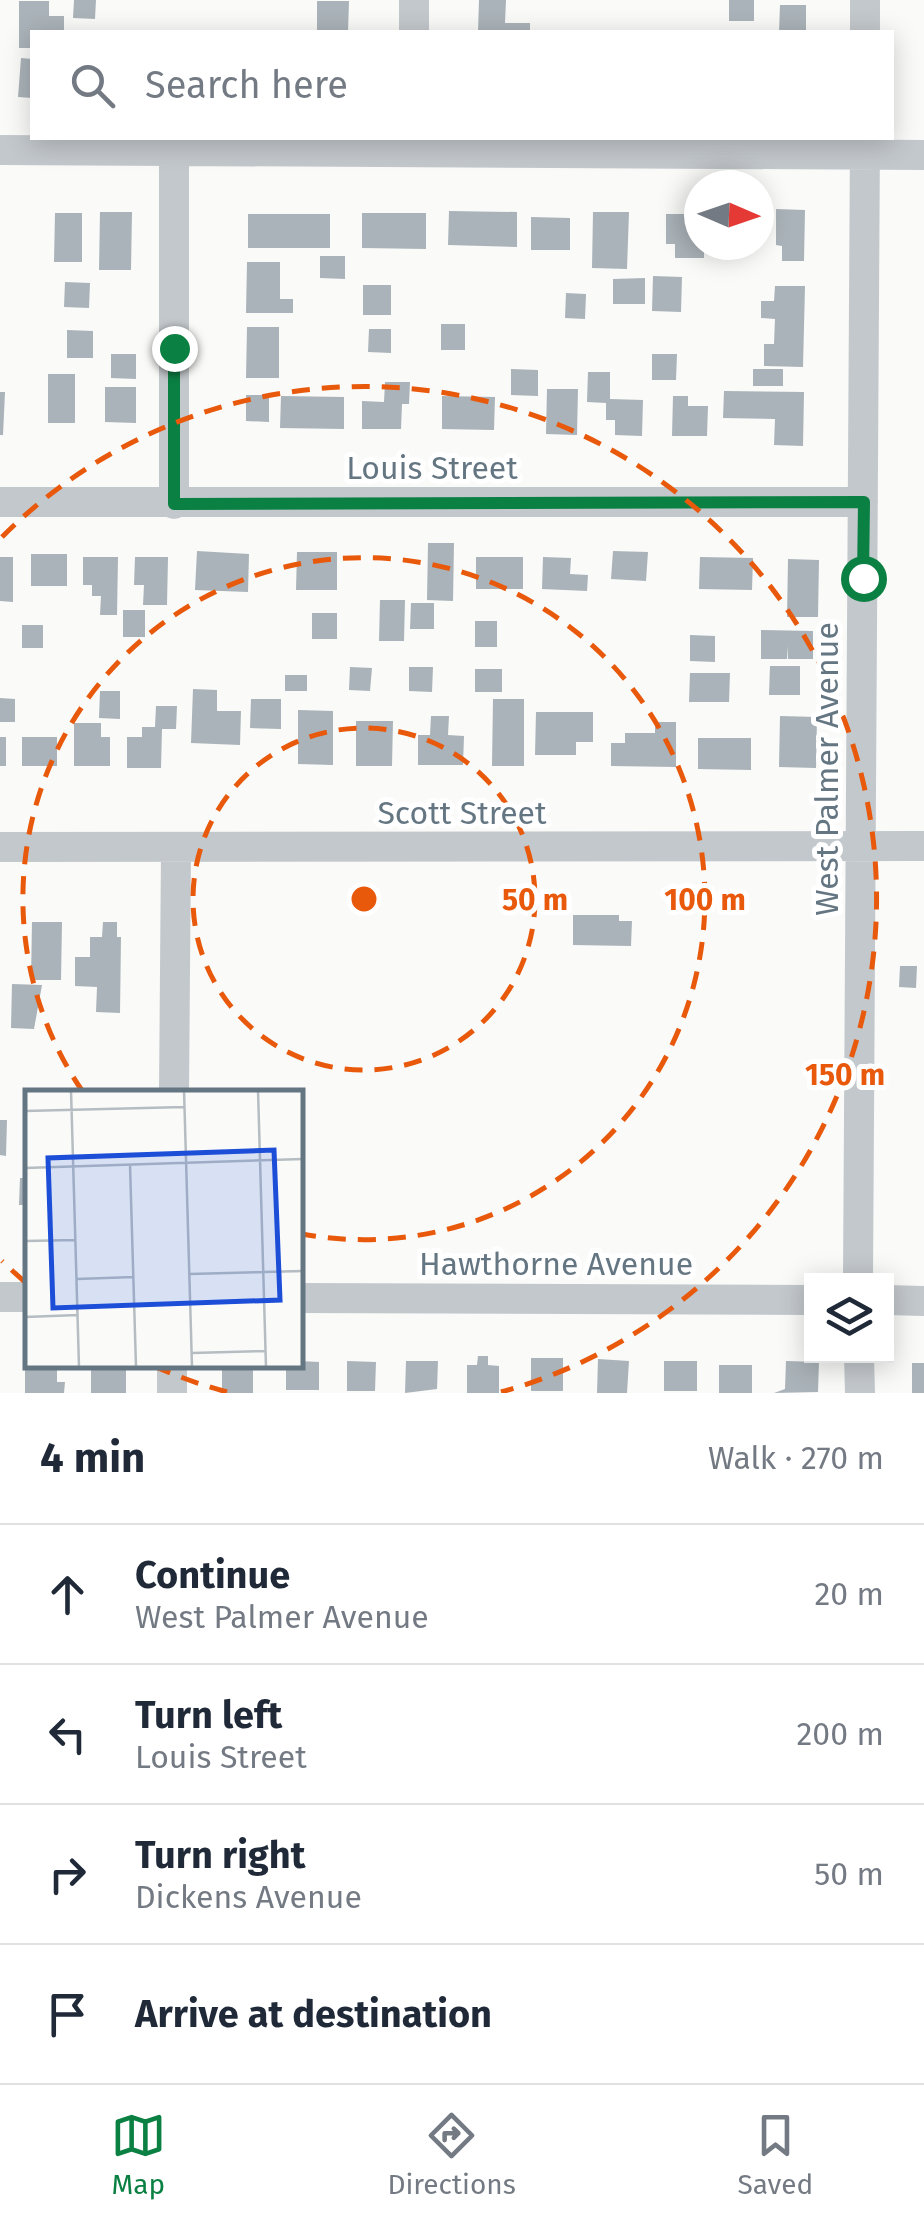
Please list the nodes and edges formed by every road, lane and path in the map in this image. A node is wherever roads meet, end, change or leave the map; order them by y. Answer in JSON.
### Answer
{"nodes":[{"id":1,"x":414,"y":0,"type":"edge"},
{"id":2,"x":866,"y":0,"type":"edge"},
{"id":3,"x":414,"y":30,"type":"edge"},
{"id":4,"x":865,"y":30,"type":"edge"},
{"id":5,"x":413,"y":146,"type":"edge"},
{"id":6,"x":864,"y":146,"type":"edge"},
{"id":7,"x":0,"y":150,"type":"edge"},
{"id":8,"x":174,"y":152,"type":"junction"},
{"id":9,"x":924,"y":155,"type":"edge"},
{"id":10,"x":0,"y":502,"type":"edge"},
{"id":11,"x":864,"y":502,"type":"junction"},
{"id":12,"x":174,"y":504,"type":"junction"},
{"id":13,"x":861,"y":846,"type":"junction"},
{"id":14,"x":924,"y":846,"type":"edge"},
{"id":15,"x":0,"y":847,"type":"edge"},
{"id":16,"x":176,"y":850,"type":"junction"},
{"id":17,"x":174,"y":1090,"type":"edge"},
{"id":18,"x":858,"y":1273,"type":"edge"},
{"id":19,"x":302,"y":1298,"type":"edge"},
{"id":20,"x":804,"y":1300,"type":"edge"},
{"id":21,"x":894,"y":1300,"type":"edge"},
{"id":22,"x":924,"y":1301,"type":"edge"},
{"id":23,"x":860,"y":1363,"type":"edge"},
{"id":24,"x":860,"y":1393,"type":"edge"}],
"edges":[{"from":1,"to":3,"type":"street"},
{"from":2,"to":4,"type":"street"},
{"from":5,"to":6,"type":"street"},
{"from":5,"to":8,"type":"street"},
{"from":6,"to":9,"type":"street"},
{"from":6,"to":11,"type":"street","name":"West Palmer Avenue"},
{"from":7,"to":8,"type":"street"},
{"from":8,"to":12,"type":"street"},
{"from":10,"to":12,"type":"street","name":"Louis Street"},
{"from":11,"to":12,"type":"street","name":"Louis Street"},
{"from":11,"to":13,"type":"street","name":"West Palmer Avenue"},
{"from":13,"to":14,"type":"street","name":"Scott Street"},
{"from":13,"to":16,"type":"street","name":"Scott Street"},
{"from":13,"to":18,"type":"street","name":"West Palmer Avenue"},
{"from":15,"to":16,"type":"street","name":"Scott Street"},
{"from":16,"to":17,"type":"street"},
{"from":19,"to":20,"type":"street","name":"Hawthorne Avenue"},
{"from":21,"to":22,"type":"street"},
{"from":23,"to":24,"type":"street"}]}
